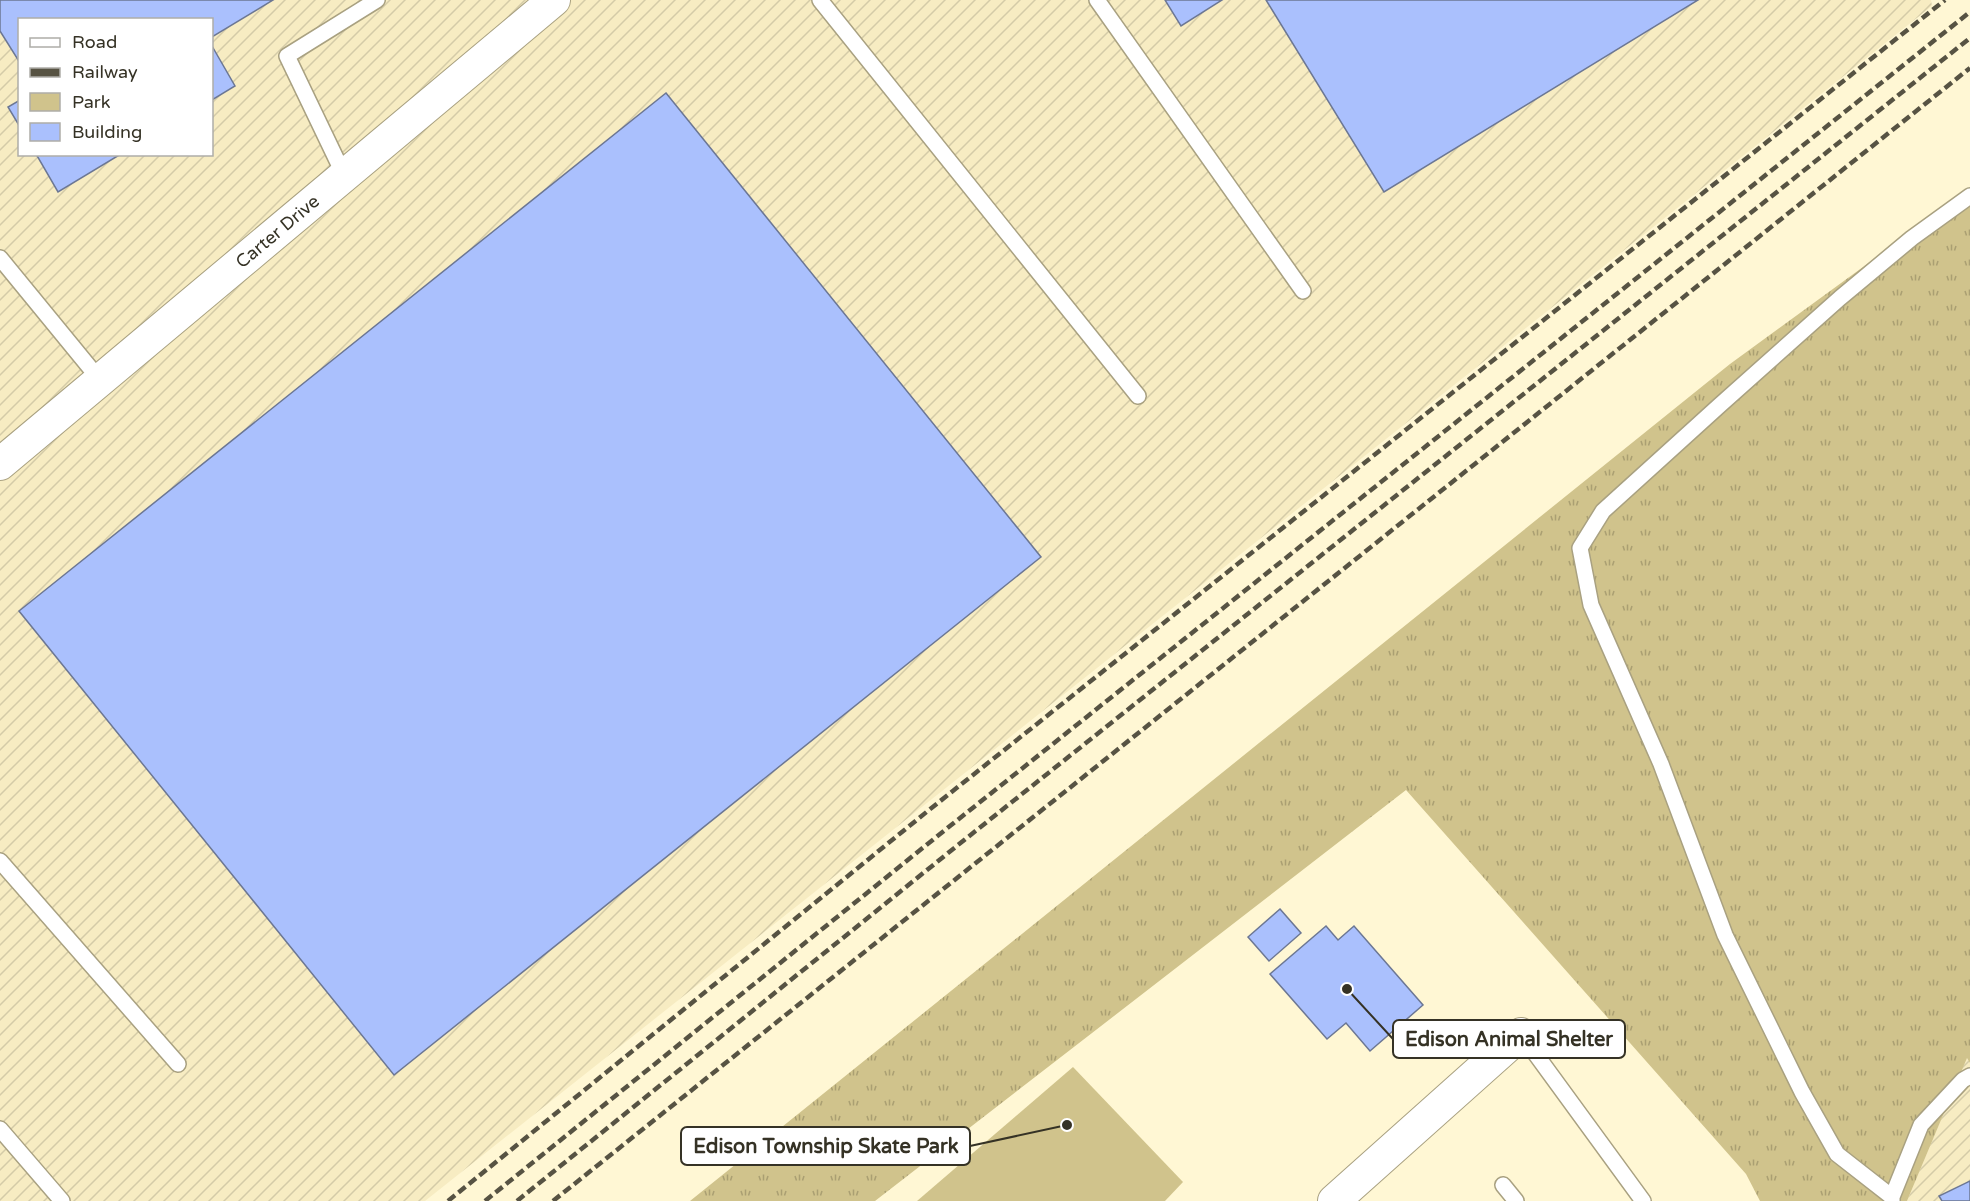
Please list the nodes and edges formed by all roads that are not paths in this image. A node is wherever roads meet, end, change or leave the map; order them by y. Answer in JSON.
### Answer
{"nodes":[{"id":1,"x":377,"y":0,"type":"edge"},
{"id":2,"x":554,"y":0,"type":"edge"},
{"id":3,"x":820,"y":0,"type":"edge"},
{"id":4,"x":1097,"y":0,"type":"edge"},
{"id":5,"x":344,"y":175,"type":"junction"},
{"id":6,"x":1970,"y":196,"type":"edge"},
{"id":7,"x":0,"y":258,"type":"edge"},
{"id":8,"x":1303,"y":291,"type":"dead end"},
{"id":9,"x":100,"y":380,"type":"junction"},
{"id":10,"x":1138,"y":396,"type":"dead end"},
{"id":11,"x":0,"y":464,"type":"edge"},
{"id":12,"x":0,"y":861,"type":"edge"},
{"id":13,"x":1521,"y":1034,"type":"joint"},
{"id":14,"x":178,"y":1064,"type":"dead end"},
{"id":15,"x":1970,"y":1076,"type":"edge"},
{"id":16,"x":0,"y":1129,"type":"edge"},
{"id":17,"x":1503,"y":1185,"type":"dead end"},
{"id":18,"x":1892,"y":1199,"type":"edge"},
{"id":19,"x":62,"y":1201,"type":"edge"},
{"id":20,"x":1334,"y":1201,"type":"edge"},
{"id":21,"x":1516,"y":1201,"type":"edge"},
{"id":22,"x":1643,"y":1201,"type":"edge"}],
"edges":[{"from":1,"to":5,"type":"lane"},
{"from":2,"to":5,"type":"street","name":"Carter Drive"},
{"from":3,"to":10,"type":"lane"},
{"from":4,"to":8,"type":"lane"},
{"from":5,"to":9,"type":"street","name":"Carter Drive"},
{"from":6,"to":18,"type":"lane"},
{"from":7,"to":9,"type":"lane"},
{"from":9,"to":11,"type":"street","name":"Carter Drive"},
{"from":12,"to":14,"type":"lane"},
{"from":13,"to":20,"type":"street"},
{"from":13,"to":22,"type":"lane"},
{"from":15,"to":18,"type":"lane"},
{"from":16,"to":19,"type":"lane"},
{"from":17,"to":21,"type":"lane"}]}
